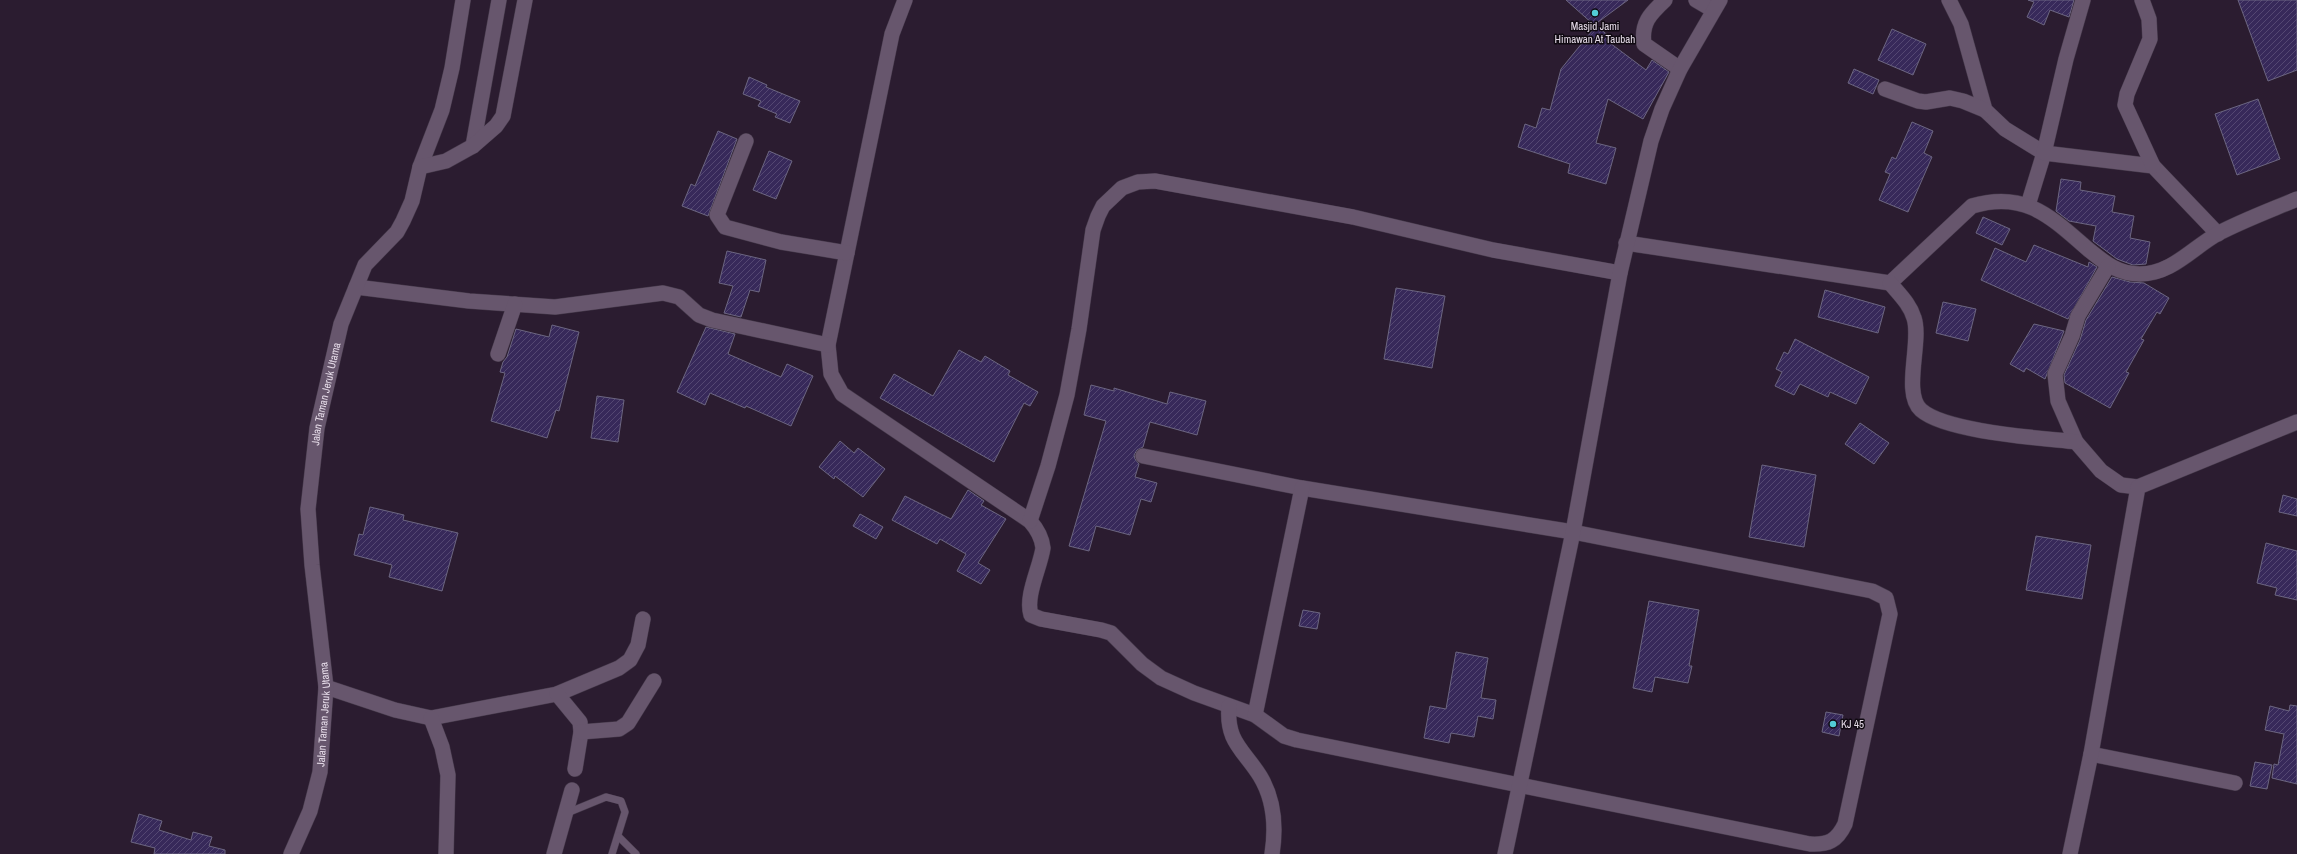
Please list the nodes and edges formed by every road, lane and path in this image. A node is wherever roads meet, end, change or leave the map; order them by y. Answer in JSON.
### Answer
{"nodes":[{"id":1,"x":463,"y":0,"type":"edge"},
{"id":2,"x":499,"y":0,"type":"edge"},
{"id":3,"x":525,"y":0,"type":"edge"},
{"id":4,"x":905,"y":0,"type":"edge"},
{"id":5,"x":1665,"y":0,"type":"edge"},
{"id":6,"x":1696,"y":0,"type":"edge"},
{"id":7,"x":1949,"y":0,"type":"edge"},
{"id":8,"x":2083,"y":0,"type":"edge"},
{"id":9,"x":2142,"y":0,"type":"edge"},
{"id":10,"x":1716,"y":5,"type":"edge"},
{"id":11,"x":1680,"y":69,"type":"junction"},
{"id":12,"x":1885,"y":90,"type":"dead end"},
{"id":13,"x":1985,"y":110,"type":"junction"},
{"id":14,"x":746,"y":141,"type":"dead end"},
{"id":15,"x":474,"y":146,"type":"junction"},
{"id":16,"x":2044,"y":153,"type":"junction"},
{"id":17,"x":2153,"y":166,"type":"junction"},
{"id":18,"x":420,"y":167,"type":"junction"},
{"id":19,"x":2297,"y":199,"type":"edge"},
{"id":20,"x":2028,"y":205,"type":"junction"},
{"id":21,"x":2218,"y":234,"type":"junction"},
{"id":22,"x":1626,"y":243,"type":"junction"},
{"id":23,"x":847,"y":253,"type":"junction"},
{"id":24,"x":2108,"y":266,"type":"junction"},
{"id":25,"x":1620,"y":273,"type":"junction"},
{"id":26,"x":1890,"y":284,"type":"junction"},
{"id":27,"x":356,"y":288,"type":"junction"},
{"id":28,"x":515,"y":304,"type":"junction"},
{"id":29,"x":828,"y":345,"type":"junction"},
{"id":30,"x":498,"y":354,"type":"dead end"},
{"id":31,"x":2297,"y":422,"type":"edge"},
{"id":32,"x":2076,"y":442,"type":"junction"},
{"id":33,"x":1143,"y":456,"type":"dead end"},
{"id":34,"x":2138,"y":487,"type":"junction"},
{"id":35,"x":1302,"y":488,"type":"junction"},
{"id":36,"x":1030,"y":520,"type":"junction"},
{"id":37,"x":1573,"y":532,"type":"junction"},
{"id":38,"x":643,"y":619,"type":"dead end"},
{"id":39,"x":654,"y":681,"type":"dead end"},
{"id":40,"x":326,"y":687,"type":"junction"},
{"id":41,"x":557,"y":694,"type":"junction"},
{"id":42,"x":1229,"y":706,"type":"junction"},
{"id":43,"x":1255,"y":715,"type":"junction"},
{"id":44,"x":431,"y":718,"type":"junction"},
{"id":45,"x":581,"y":732,"type":"junction"},
{"id":46,"x":2091,"y":754,"type":"junction"},
{"id":47,"x":575,"y":769,"type":"dead end"},
{"id":48,"x":2235,"y":783,"type":"dead end"},
{"id":49,"x":1521,"y":784,"type":"junction"},
{"id":50,"x":572,"y":790,"type":"dead end"},
{"id":51,"x":567,"y":813,"type":"junction"},
{"id":52,"x":618,"y":836,"type":"junction"},
{"id":53,"x":291,"y":854,"type":"edge"},
{"id":54,"x":446,"y":854,"type":"edge"},
{"id":55,"x":554,"y":854,"type":"edge"},
{"id":56,"x":612,"y":854,"type":"edge"},
{"id":57,"x":636,"y":854,"type":"edge"},
{"id":58,"x":1272,"y":854,"type":"edge"},
{"id":59,"x":1505,"y":854,"type":"edge"},
{"id":60,"x":2070,"y":854,"type":"edge"}],
"edges":[{"from":1,"to":18,"type":"street","name":"Jalan Taman Jeruk Utama"},
{"from":2,"to":15,"type":"street"},
{"from":3,"to":15,"type":"street"},
{"from":4,"to":23,"type":"street"},
{"from":5,"to":11,"type":"street"},
{"from":6,"to":10,"type":"street"},
{"from":7,"to":13,"type":"street"},
{"from":8,"to":16,"type":"street"},
{"from":9,"to":17,"type":"street"},
{"from":10,"to":11,"type":"street"},
{"from":11,"to":22,"type":"street"},
{"from":12,"to":13,"type":"street"},
{"from":13,"to":16,"type":"street"},
{"from":14,"to":23,"type":"street"},
{"from":15,"to":18,"type":"street"},
{"from":16,"to":17,"type":"street"},
{"from":16,"to":20,"type":"street"},
{"from":17,"to":21,"type":"street"},
{"from":18,"to":27,"type":"street","name":"Jalan Taman Jeruk Utama"},
{"from":19,"to":21,"type":"street"},
{"from":20,"to":24,"type":"street"},
{"from":20,"to":26,"type":"street"},
{"from":21,"to":24,"type":"street"},
{"from":22,"to":25,"type":"street"},
{"from":22,"to":26,"type":"street"},
{"from":23,"to":29,"type":"street"},
{"from":24,"to":32,"type":"street"},
{"from":25,"to":36,"type":"street"},
{"from":25,"to":37,"type":"street"},
{"from":26,"to":32,"type":"street"},
{"from":27,"to":28,"type":"street"},
{"from":27,"to":40,"type":"street","name":"Jalan Taman Jeruk Utama"},
{"from":28,"to":29,"type":"street"},
{"from":28,"to":30,"type":"street"},
{"from":29,"to":36,"type":"street"},
{"from":31,"to":34,"type":"street"},
{"from":32,"to":34,"type":"street"},
{"from":33,"to":35,"type":"street"},
{"from":34,"to":46,"type":"street"},
{"from":35,"to":37,"type":"street"},
{"from":35,"to":43,"type":"street"},
{"from":36,"to":42,"type":"street"},
{"from":37,"to":49,"type":"street"},
{"from":37,"to":49,"type":"street"},
{"from":38,"to":41,"type":"street"},
{"from":39,"to":45,"type":"street"},
{"from":40,"to":44,"type":"street"},
{"from":40,"to":53,"type":"street","name":"Jalan Taman Jeruk Utama"},
{"from":41,"to":44,"type":"street"},
{"from":41,"to":45,"type":"street"},
{"from":42,"to":43,"type":"street"},
{"from":42,"to":58,"type":"street"},
{"from":43,"to":49,"type":"street"},
{"from":44,"to":54,"type":"street"},
{"from":45,"to":47,"type":"street"},
{"from":46,"to":48,"type":"street"},
{"from":46,"to":60,"type":"street"},
{"from":49,"to":59,"type":"street"},
{"from":50,"to":51,"type":"street"},
{"from":51,"to":52,"type":"lane"},
{"from":51,"to":55,"type":"street"},
{"from":52,"to":56,"type":"lane"},
{"from":52,"to":57,"type":"lane"}]}
